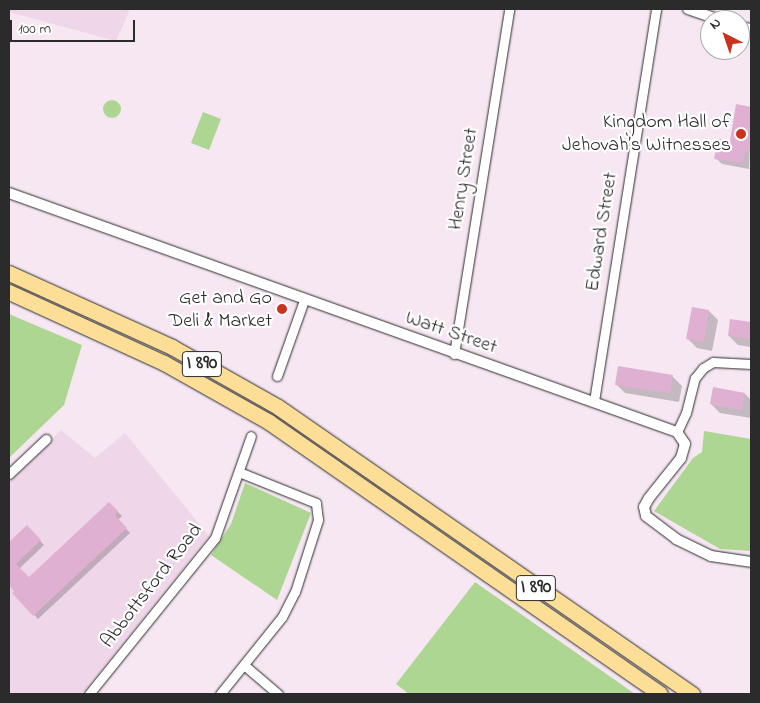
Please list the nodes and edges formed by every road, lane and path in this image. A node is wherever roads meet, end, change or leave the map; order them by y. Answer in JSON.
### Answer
{"nodes":[{"id":1,"x":509,"y":9,"type":"edge"},
{"id":2,"x":656,"y":9,"type":"edge"},
{"id":3,"x":688,"y":9,"type":"edge"},
{"id":4,"x":700,"y":13,"type":"edge"},
{"id":5,"x":9,"y":193,"type":"edge"},
{"id":6,"x":9,"y":273,"type":"edge"},
{"id":7,"x":9,"y":292,"type":"edge"},
{"id":8,"x":304,"y":300,"type":"junction"},
{"id":9,"x":454,"y":354,"type":"junction"},
{"id":10,"x":751,"y":364,"type":"edge"},
{"id":11,"x":277,"y":376,"type":"dead end"},
{"id":12,"x":594,"y":400,"type":"junction"},
{"id":13,"x":677,"y":432,"type":"junction"},
{"id":14,"x":251,"y":436,"type":"dead end"},
{"id":15,"x":46,"y":439,"type":"dead end"},
{"id":16,"x":239,"y":472,"type":"junction"},
{"id":17,"x":9,"y":474,"type":"edge"},
{"id":18,"x":751,"y":562,"type":"edge"},
{"id":19,"x":244,"y":665,"type":"junction"},
{"id":20,"x":89,"y":694,"type":"edge"},
{"id":21,"x":220,"y":694,"type":"edge"},
{"id":22,"x":278,"y":694,"type":"edge"},
{"id":23,"x":660,"y":694,"type":"edge"},
{"id":24,"x":692,"y":694,"type":"edge"}],
"edges":[{"from":1,"to":9,"type":"street","name":"Henry Street"},
{"from":2,"to":12,"type":"street","name":"Edward Street"},
{"from":3,"to":4,"type":"street"},
{"from":5,"to":8,"type":"street","name":"Watt Street"},
{"from":6,"to":24,"type":"highway","number":"I 890"},
{"from":7,"to":23,"type":"highway","number":"I 890"},
{"from":8,"to":9,"type":"street","name":"Watt Street"},
{"from":8,"to":11,"type":"street"},
{"from":9,"to":12,"type":"street","name":"Watt Street"},
{"from":10,"to":13,"type":"street"},
{"from":12,"to":13,"type":"street","name":"Watt Street"},
{"from":13,"to":18,"type":"street"},
{"from":14,"to":16,"type":"street","name":"Abbottsford Road"},
{"from":15,"to":17,"type":"street"},
{"from":16,"to":19,"type":"street"},
{"from":16,"to":20,"type":"street","name":"Abbottsford Road"},
{"from":19,"to":21,"type":"street"},
{"from":19,"to":22,"type":"street"}]}
